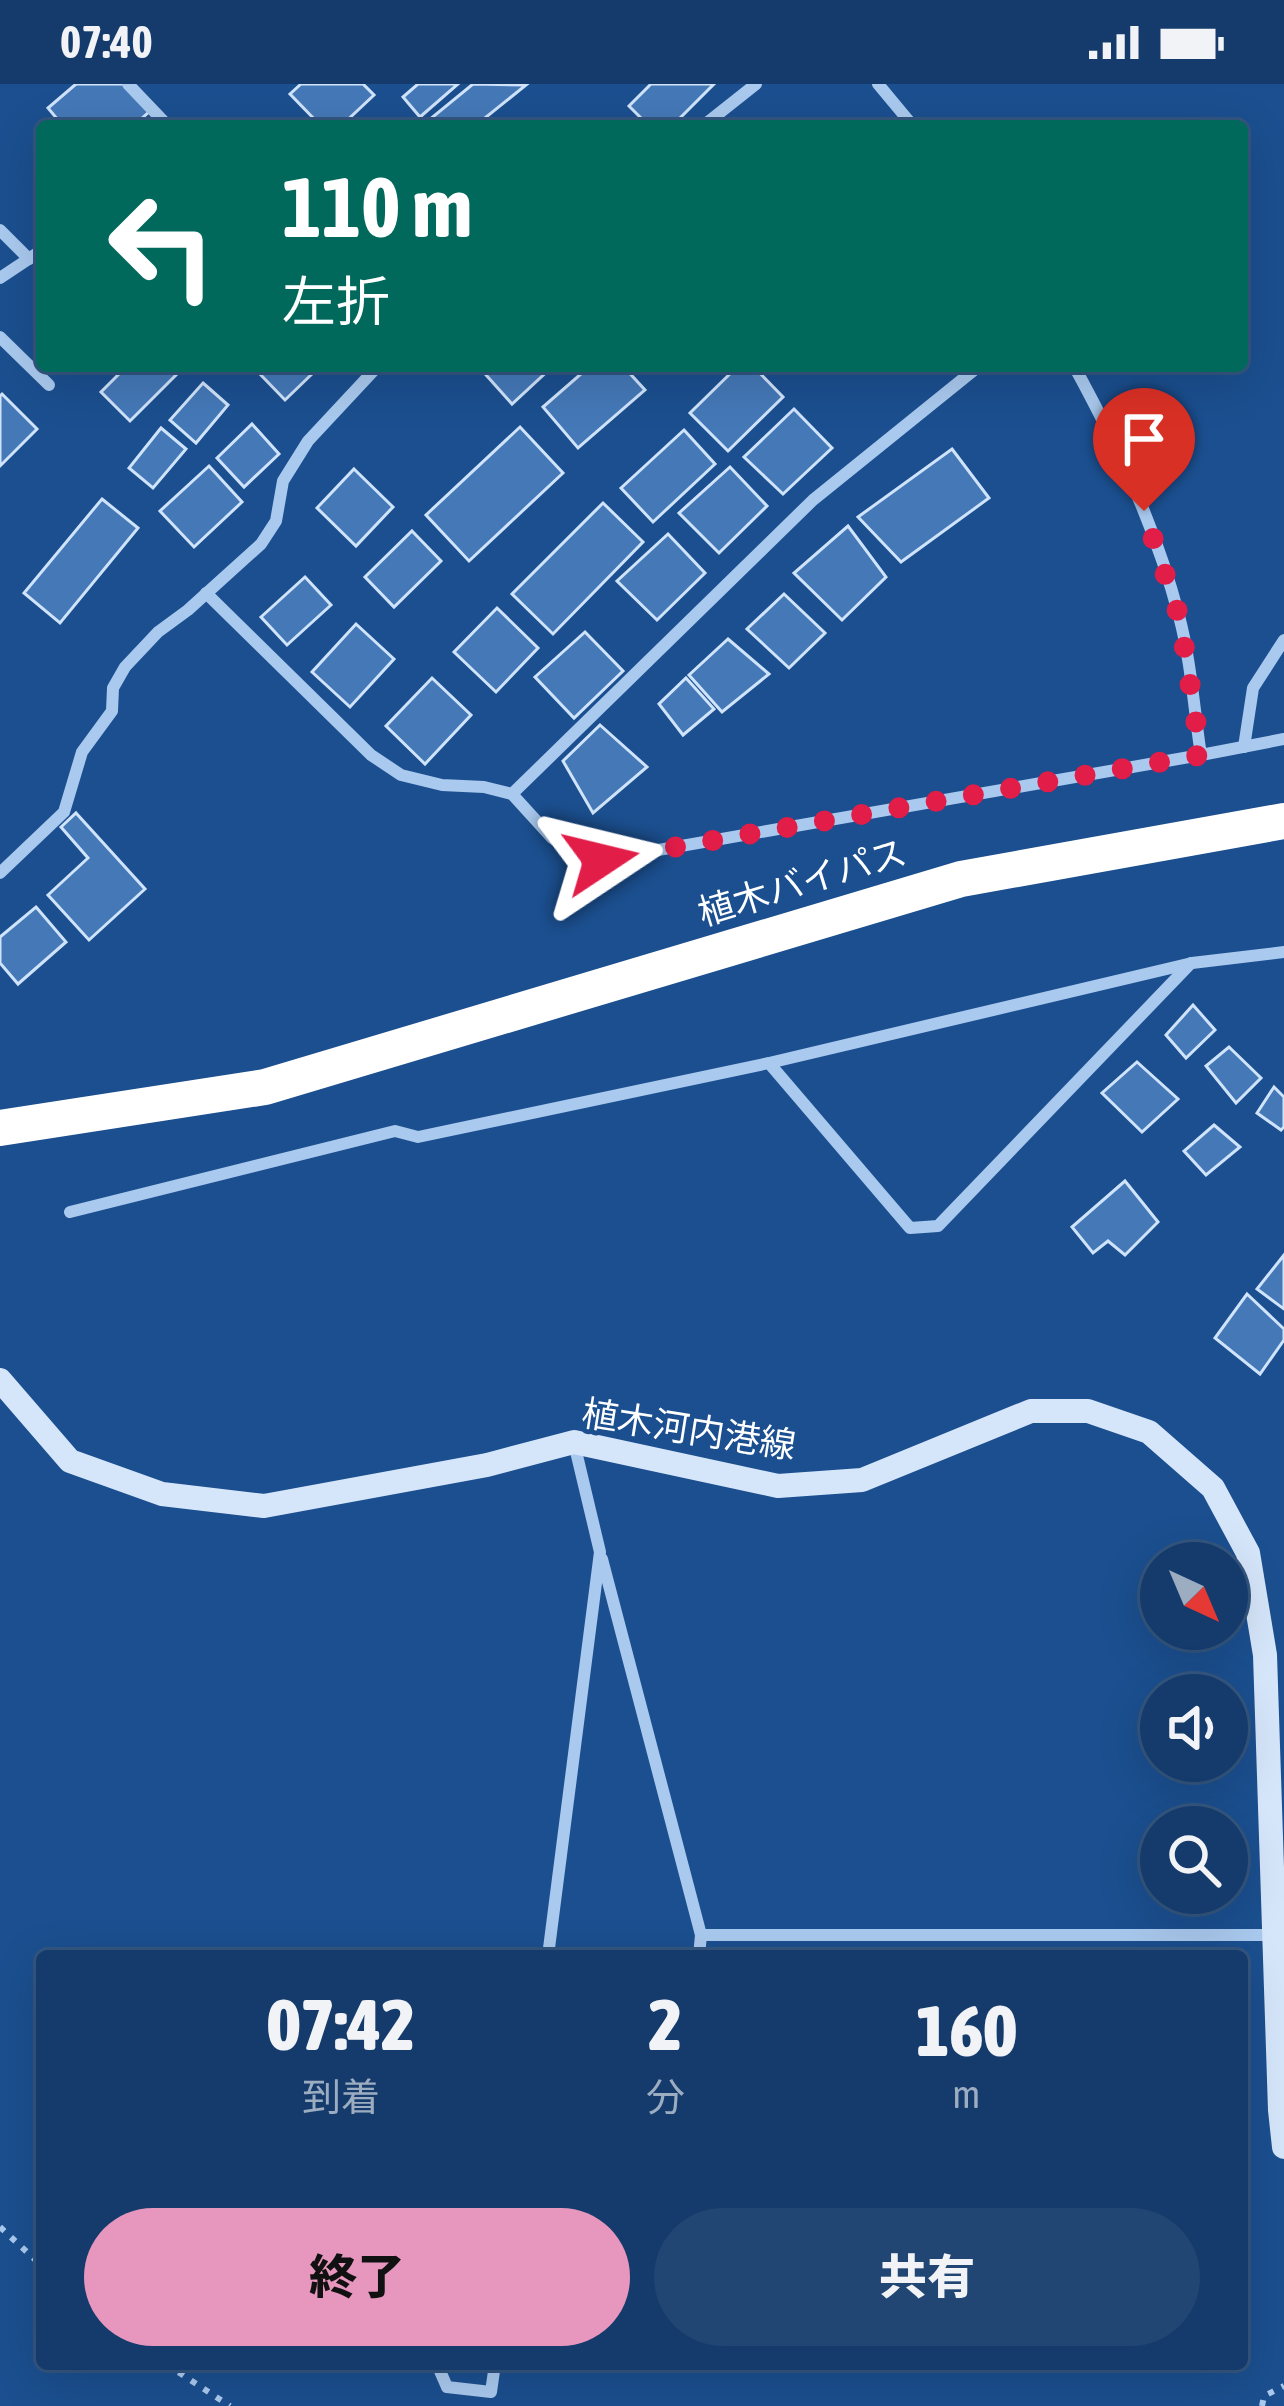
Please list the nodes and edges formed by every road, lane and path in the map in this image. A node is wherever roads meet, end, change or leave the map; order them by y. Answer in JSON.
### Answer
{"nodes":[{"id":1,"x":128,"y":84,"type":"edge"},
{"id":2,"x":756,"y":84,"type":"edge"},
{"id":3,"x":878,"y":84,"type":"edge"},
{"id":4,"x":162,"y":120,"type":"edge"},
{"id":5,"x":711,"y":120,"type":"edge"},
{"id":6,"x":908,"y":120,"type":"edge"},
{"id":7,"x":0,"y":230,"type":"edge"},
{"id":8,"x":36,"y":254,"type":"edge"},
{"id":9,"x":29,"y":259,"type":"junction"},
{"id":10,"x":0,"y":278,"type":"edge"},
{"id":11,"x":0,"y":337,"type":"edge"},
{"id":12,"x":372,"y":372,"type":"edge"},
{"id":13,"x":972,"y":372,"type":"edge"},
{"id":14,"x":1077,"y":372,"type":"edge"},
{"id":15,"x":49,"y":386,"type":"dead end"},
{"id":16,"x":206,"y":593,"type":"junction"},
{"id":17,"x":1284,"y":640,"type":"edge"},
{"id":18,"x":1284,"y":739,"type":"edge"},
{"id":19,"x":1244,"y":747,"type":"junction"},
{"id":20,"x":1201,"y":755,"type":"junction"},
{"id":21,"x":512,"y":794,"type":"junction"},
{"id":22,"x":1284,"y":820,"type":"edge"},
{"id":23,"x":0,"y":873,"type":"edge"},
{"id":24,"x":1284,"y":952,"type":"edge"},
{"id":25,"x":1192,"y":963,"type":"junction"},
{"id":26,"x":769,"y":1064,"type":"junction"},
{"id":27,"x":0,"y":1128,"type":"edge"},
{"id":28,"x":70,"y":1212,"type":"dead end"},
{"id":29,"x":0,"y":1380,"type":"edge"},
{"id":30,"x":574,"y":1442,"type":"junction"},
{"id":31,"x":600,"y":1552,"type":"junction"},
{"id":32,"x":700,"y":1935,"type":"junction"},
{"id":33,"x":1274,"y":1935,"type":"junction"},
{"id":34,"x":549,"y":1950,"type":"edge"},
{"id":35,"x":699,"y":1950,"type":"edge"},
{"id":36,"x":1284,"y":2147,"type":"edge"},
{"id":37,"x":0,"y":2228,"type":"edge"},
{"id":38,"x":36,"y":2261,"type":"edge"},
{"id":39,"x":175,"y":2370,"type":"edge"},
{"id":40,"x":440,"y":2370,"type":"edge"},
{"id":41,"x":494,"y":2370,"type":"edge"},
{"id":42,"x":1284,"y":2386,"type":"edge"},
{"id":43,"x":230,"y":2406,"type":"edge"},
{"id":44,"x":1262,"y":2406,"type":"edge"}],
"edges":[{"from":1,"to":4,"type":"street"},
{"from":2,"to":5,"type":"street"},
{"from":3,"to":6,"type":"street"},
{"from":7,"to":9,"type":"street"},
{"from":8,"to":9,"type":"street"},
{"from":9,"to":10,"type":"street"},
{"from":11,"to":15,"type":"street"},
{"from":12,"to":16,"type":"street"},
{"from":13,"to":21,"type":"street"},
{"from":14,"to":20,"type":"street"},
{"from":16,"to":21,"type":"street"},
{"from":16,"to":23,"type":"street"},
{"from":17,"to":19,"type":"street"},
{"from":18,"to":19,"type":"street"},
{"from":19,"to":20,"type":"street"},
{"from":20,"to":21,"type":"street"},
{"from":22,"to":27,"type":"highway","name":"植木バイパス"},
{"from":24,"to":25,"type":"street"},
{"from":25,"to":26,"type":"street"},
{"from":25,"to":26,"type":"street"},
{"from":26,"to":28,"type":"street"},
{"from":29,"to":30,"type":"main road","name":"植木河内港線"},
{"from":30,"to":31,"type":"street"},
{"from":30,"to":33,"type":"main road","name":"植木河内港線"},
{"from":31,"to":32,"type":"street"},
{"from":31,"to":34,"type":"street"},
{"from":32,"to":33,"type":"street"},
{"from":32,"to":35,"type":"street"},
{"from":33,"to":36,"type":"main road","name":"植木河内港線"},
{"from":37,"to":38,"type":"path"},
{"from":39,"to":43,"type":"path"},
{"from":40,"to":41,"type":"street"},
{"from":42,"to":44,"type":"path"}]}
